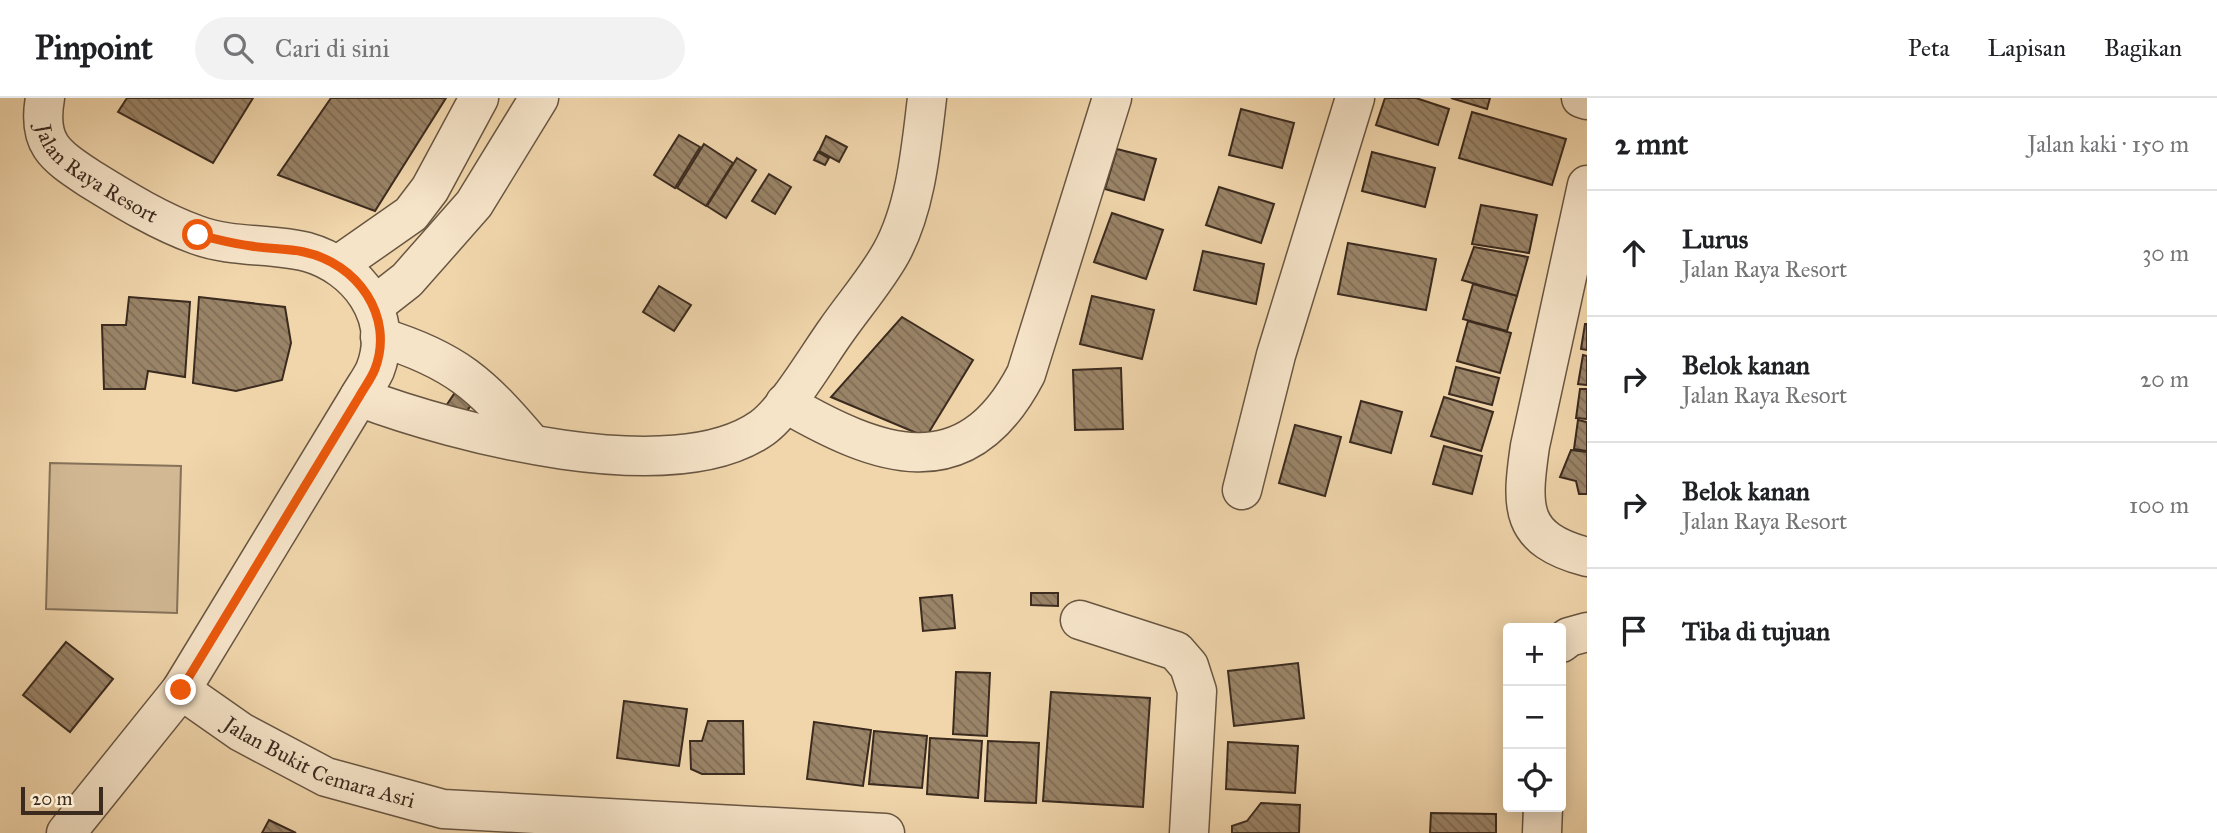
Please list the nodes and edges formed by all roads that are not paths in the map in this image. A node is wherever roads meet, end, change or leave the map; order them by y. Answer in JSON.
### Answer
{"nodes":[{"id":1,"x":45,"y":98,"type":"edge"},
{"id":2,"x":479,"y":98,"type":"edge"},
{"id":3,"x":539,"y":98,"type":"edge"},
{"id":4,"x":928,"y":98,"type":"edge"},
{"id":5,"x":1112,"y":98,"type":"edge"},
{"id":6,"x":1355,"y":98,"type":"edge"},
{"id":7,"x":1581,"y":98,"type":"edge"},
{"id":8,"x":1587,"y":100,"type":"edge"},
{"id":9,"x":1587,"y":185,"type":"edge"},
{"id":10,"x":338,"y":265,"type":"junction"},
{"id":11,"x":377,"y":321,"type":"junction"},
{"id":12,"x":359,"y":397,"type":"junction"},
{"id":13,"x":785,"y":403,"type":"junction"},
{"id":14,"x":531,"y":443,"type":"junction"},
{"id":15,"x":1242,"y":490,"type":"dead end"},
{"id":16,"x":1587,"y":557,"type":"edge"},
{"id":17,"x":1080,"y":620,"type":"dead end"},
{"id":18,"x":1587,"y":632,"type":"edge"},
{"id":19,"x":1566,"y":639,"type":"edge"},
{"id":20,"x":181,"y":690,"type":"junction"},
{"id":21,"x":1543,"y":812,"type":"edge"},
{"id":22,"x":66,"y":833,"type":"edge"},
{"id":23,"x":885,"y":833,"type":"edge"},
{"id":24,"x":1189,"y":833,"type":"edge"},
{"id":25,"x":1542,"y":833,"type":"edge"}],
"edges":[{"from":1,"to":10,"type":"street","name":"Jalan Raya Resort"},
{"from":2,"to":10,"type":"street"},
{"from":3,"to":11,"type":"street"},
{"from":4,"to":13,"type":"street"},
{"from":5,"to":13,"type":"street"},
{"from":6,"to":15,"type":"street"},
{"from":7,"to":8,"type":"street"},
{"from":9,"to":16,"type":"street"},
{"from":10,"to":11,"type":"street","name":"Jalan Raya Resort"},
{"from":11,"to":12,"type":"street"},
{"from":11,"to":14,"type":"street"},
{"from":12,"to":14,"type":"street"},
{"from":12,"to":20,"type":"street"},
{"from":13,"to":14,"type":"street"},
{"from":17,"to":24,"type":"street"},
{"from":18,"to":19,"type":"street"},
{"from":20,"to":22,"type":"street"},
{"from":20,"to":23,"type":"street","name":"Jalan Bukit Cemara Asri"},
{"from":21,"to":25,"type":"street"}]}
